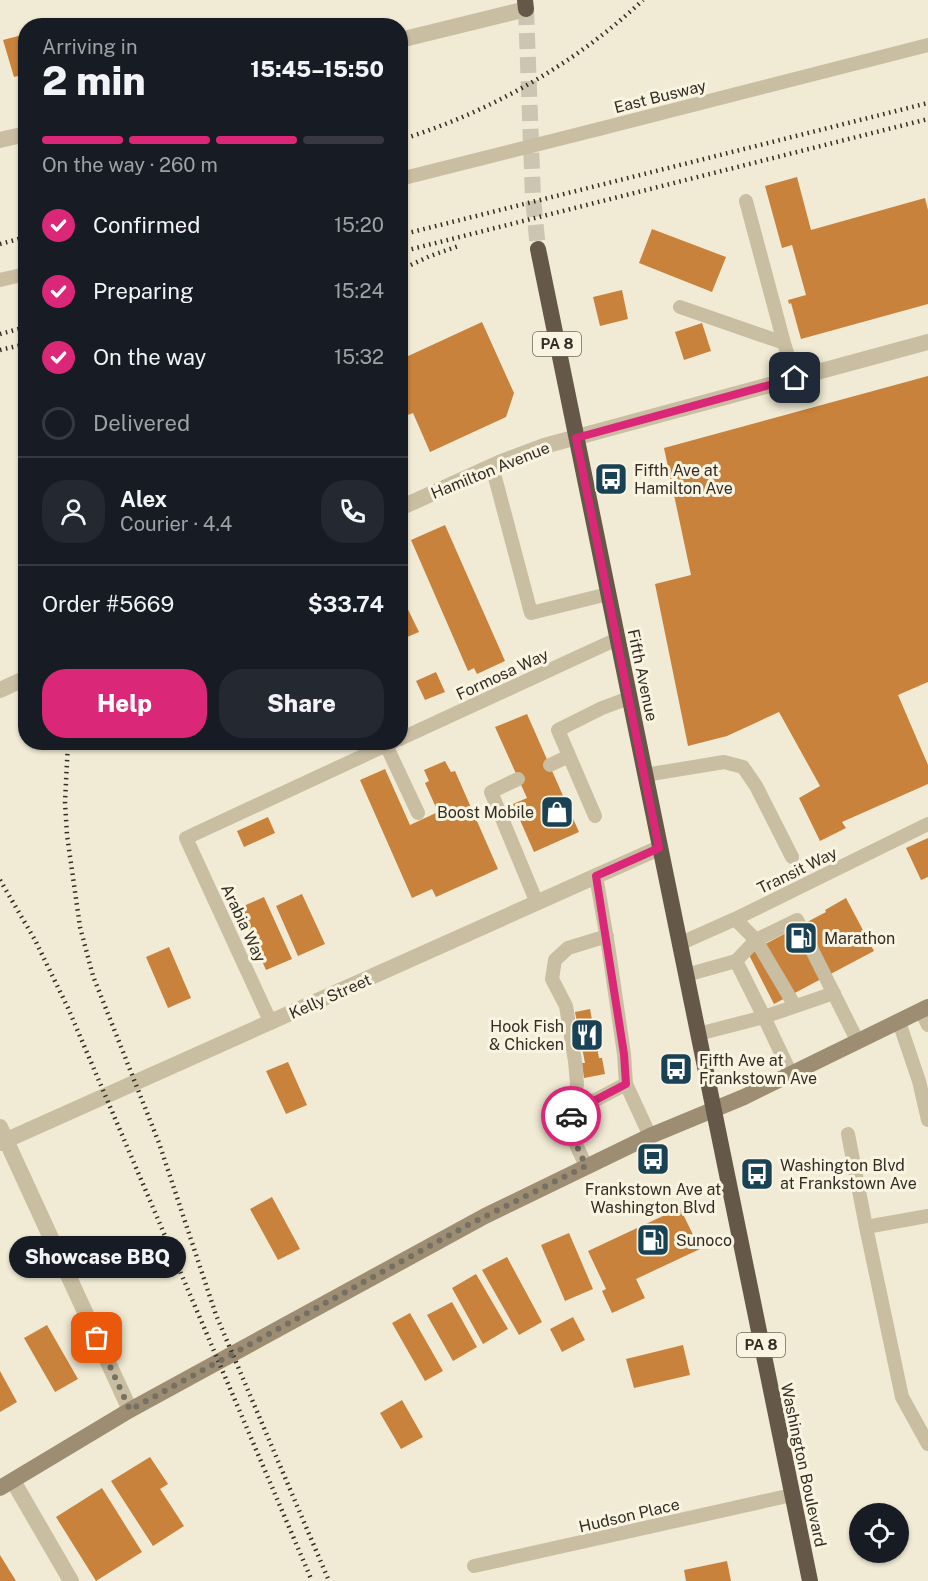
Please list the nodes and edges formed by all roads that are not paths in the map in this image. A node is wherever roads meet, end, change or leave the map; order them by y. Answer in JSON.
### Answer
{"nodes":[{"id":1,"x":525,"y":4,"type":"edge"},
{"id":2,"x":408,"y":38,"type":"edge"},
{"id":3,"x":928,"y":45,"type":"edge"},
{"id":4,"x":18,"y":136,"type":"edge"},
{"id":5,"x":0,"y":140,"type":"edge"},
{"id":6,"x":408,"y":177,"type":"edge"},
{"id":7,"x":746,"y":201,"type":"dead end"},
{"id":8,"x":538,"y":249,"type":"tunnel mouth"},
{"id":9,"x":18,"y":276,"type":"edge"},
{"id":10,"x":0,"y":280,"type":"edge"},
{"id":11,"x":680,"y":307,"type":"dead end"},
{"id":12,"x":928,"y":342,"type":"edge"},
{"id":13,"x":784,"y":343,"type":"junction"},
{"id":14,"x":795,"y":378,"type":"junction"},
{"id":15,"x":576,"y":438,"type":"junction"},
{"id":16,"x":492,"y":466,"type":"junction"},
{"id":17,"x":408,"y":504,"type":"edge"},
{"id":18,"x":608,"y":594,"type":"junction"},
{"id":19,"x":617,"y":639,"type":"junction"},
{"id":20,"x":18,"y":682,"type":"edge"},
{"id":21,"x":0,"y":690,"type":"edge"},
{"id":22,"x":629,"y":698,"type":"junction"},
{"id":23,"x":408,"y":735,"type":"edge"},
{"id":24,"x":377,"y":750,"type":"edge"},
{"id":25,"x":392,"y":750,"type":"edge"},
{"id":26,"x":569,"y":756,"type":"junction"},
{"id":27,"x":550,"y":765,"type":"dead end"},
{"id":28,"x":645,"y":775,"type":"junction"},
{"id":29,"x":518,"y":779,"type":"dead end"},
{"id":30,"x":418,"y":813,"type":"dead end"},
{"id":31,"x":596,"y":816,"type":"dead end"},
{"id":32,"x":928,"y":824,"type":"edge"},
{"id":33,"x":659,"y":848,"type":"junction"},
{"id":34,"x":792,"y":857,"type":"dead end"},
{"id":35,"x":596,"y":876,"type":"junction"},
{"id":36,"x":537,"y":903,"type":"junction"},
{"id":37,"x":735,"y":919,"type":"junction"},
{"id":38,"x":607,"y":936,"type":"junction"},
{"id":39,"x":756,"y":940,"type":"junction"},
{"id":40,"x":680,"y":944,"type":"junction"},
{"id":41,"x":736,"y":961,"type":"junction"},
{"id":42,"x":686,"y":975,"type":"junction"},
{"id":43,"x":834,"y":993,"type":"junction"},
{"id":44,"x":795,"y":1006,"type":"junction"},
{"id":45,"x":926,"y":1014,"type":"edge"},
{"id":46,"x":764,"y":1017,"type":"junction"},
{"id":47,"x":899,"y":1022,"type":"junction"},
{"id":48,"x":271,"y":1023,"type":"junction"},
{"id":49,"x":698,"y":1034,"type":"junction"},
{"id":50,"x":858,"y":1042,"type":"junction"},
{"id":51,"x":791,"y":1074,"type":"junction"},
{"id":52,"x":626,"y":1084,"type":"junction"},
{"id":53,"x":713,"y":1109,"type":"junction"},
{"id":54,"x":570,"y":1116,"type":"junction"},
{"id":55,"x":928,"y":1120,"type":"edge"},
{"id":56,"x":848,"y":1134,"type":"dead end"},
{"id":57,"x":650,"y":1136,"type":"junction"},
{"id":58,"x":2,"y":1137,"type":"edge"},
{"id":59,"x":586,"y":1166,"type":"junction"},
{"id":60,"x":928,"y":1216,"type":"edge"},
{"id":61,"x":867,"y":1227,"type":"junction"},
{"id":62,"x":130,"y":1410,"type":"junction"},
{"id":63,"x":928,"y":1444,"type":"edge"},
{"id":64,"x":6,"y":1484,"type":"edge"},
{"id":65,"x":792,"y":1495,"type":"junction"},
{"id":66,"x":474,"y":1566,"type":"dead end"},
{"id":67,"x":71,"y":1581,"type":"edge"},
{"id":68,"x":810,"y":1581,"type":"edge"}],
"edges":[{"from":1,"to":2,"type":"street"},
{"from":3,"to":6,"type":"lane","name":"East Busway","bridge":true},
{"from":4,"to":5,"type":"street"},
{"from":7,"to":13,"type":"lane"},
{"from":8,"to":15,"type":"highway","name":"Fifth Avenue","number":"PA 8"},
{"from":9,"to":10,"type":"lane"},
{"from":11,"to":13,"type":"lane"},
{"from":12,"to":14,"type":"street","name":"Hamilton Avenue"},
{"from":13,"to":14,"type":"lane"},
{"from":14,"to":15,"type":"street","name":"Hamilton Avenue"},
{"from":15,"to":16,"type":"street","name":"Hamilton Avenue"},
{"from":15,"to":18,"type":"highway","name":"Fifth Avenue","number":"PA 8"},
{"from":16,"to":17,"type":"street","name":"Hamilton Avenue"},
{"from":16,"to":18,"type":"lane"},
{"from":18,"to":19,"type":"highway","name":"Fifth Avenue","number":"PA 8"},
{"from":19,"to":22,"type":"highway","name":"Fifth Avenue","number":"PA 8"},
{"from":19,"to":23,"type":"lane","name":"Formosa Way"},
{"from":20,"to":21,"type":"street"},
{"from":22,"to":26,"type":"lane"},
{"from":22,"to":28,"type":"highway","name":"Fifth Avenue","number":"PA 8"},
{"from":24,"to":48,"type":"lane","name":"Arabia Way"},
{"from":25,"to":30,"type":"lane"},
{"from":26,"to":27,"type":"lane"},
{"from":26,"to":31,"type":"lane"},
{"from":28,"to":33,"type":"highway","name":"Fifth Avenue","number":"PA 8"},
{"from":28,"to":34,"type":"lane"},
{"from":29,"to":36,"type":"lane"},
{"from":32,"to":37,"type":"lane","name":"Transit Way"},
{"from":33,"to":35,"type":"street","name":"Kelly Street"},
{"from":33,"to":40,"type":"highway","name":"Fifth Avenue","number":"PA 8"},
{"from":35,"to":36,"type":"street","name":"Kelly Street"},
{"from":35,"to":38,"type":"lane"},
{"from":36,"to":48,"type":"street","name":"Kelly Street"},
{"from":37,"to":39,"type":"lane"},
{"from":37,"to":40,"type":"lane","name":"Transit Way"},
{"from":38,"to":52,"type":"lane"},
{"from":38,"to":54,"type":"lane"},
{"from":39,"to":41,"type":"lane"},
{"from":39,"to":43,"type":"lane"},
{"from":39,"to":44,"type":"lane"},
{"from":40,"to":42,"type":"highway","name":"Fifth Avenue","number":"PA 8"},
{"from":41,"to":42,"type":"lane"},
{"from":41,"to":46,"type":"lane"},
{"from":42,"to":49,"type":"highway","name":"Fifth Avenue","number":"PA 8"},
{"from":43,"to":44,"type":"lane"},
{"from":43,"to":50,"type":"lane"},
{"from":44,"to":46,"type":"lane"},
{"from":45,"to":47,"type":"main road"},
{"from":46,"to":49,"type":"lane"},
{"from":46,"to":51,"type":"lane"},
{"from":47,"to":50,"type":"main road"},
{"from":47,"to":55,"type":"lane"},
{"from":48,"to":58,"type":"street","name":"Kelly Street"},
{"from":49,"to":53,"type":"highway","name":"Fifth Avenue","number":"PA 8"},
{"from":50,"to":51,"type":"main road"},
{"from":51,"to":53,"type":"main road"},
{"from":52,"to":54,"type":"lane"},
{"from":52,"to":57,"type":"lane"},
{"from":53,"to":57,"type":"main road"},
{"from":53,"to":65,"type":"highway","name":"Washington Boulevard","number":"PA 8"},
{"from":54,"to":59,"type":"lane"},
{"from":56,"to":61,"type":"lane"},
{"from":57,"to":59,"type":"main road"},
{"from":58,"to":62,"type":"street"},
{"from":59,"to":62,"type":"main road"},
{"from":60,"to":61,"type":"lane"},
{"from":61,"to":63,"type":"lane"},
{"from":62,"to":64,"type":"main road"},
{"from":64,"to":67,"type":"street"},
{"from":65,"to":66,"type":"lane","name":"Hudson Place"},
{"from":65,"to":68,"type":"highway","name":"Washington Boulevard","number":"PA 8"}]}
